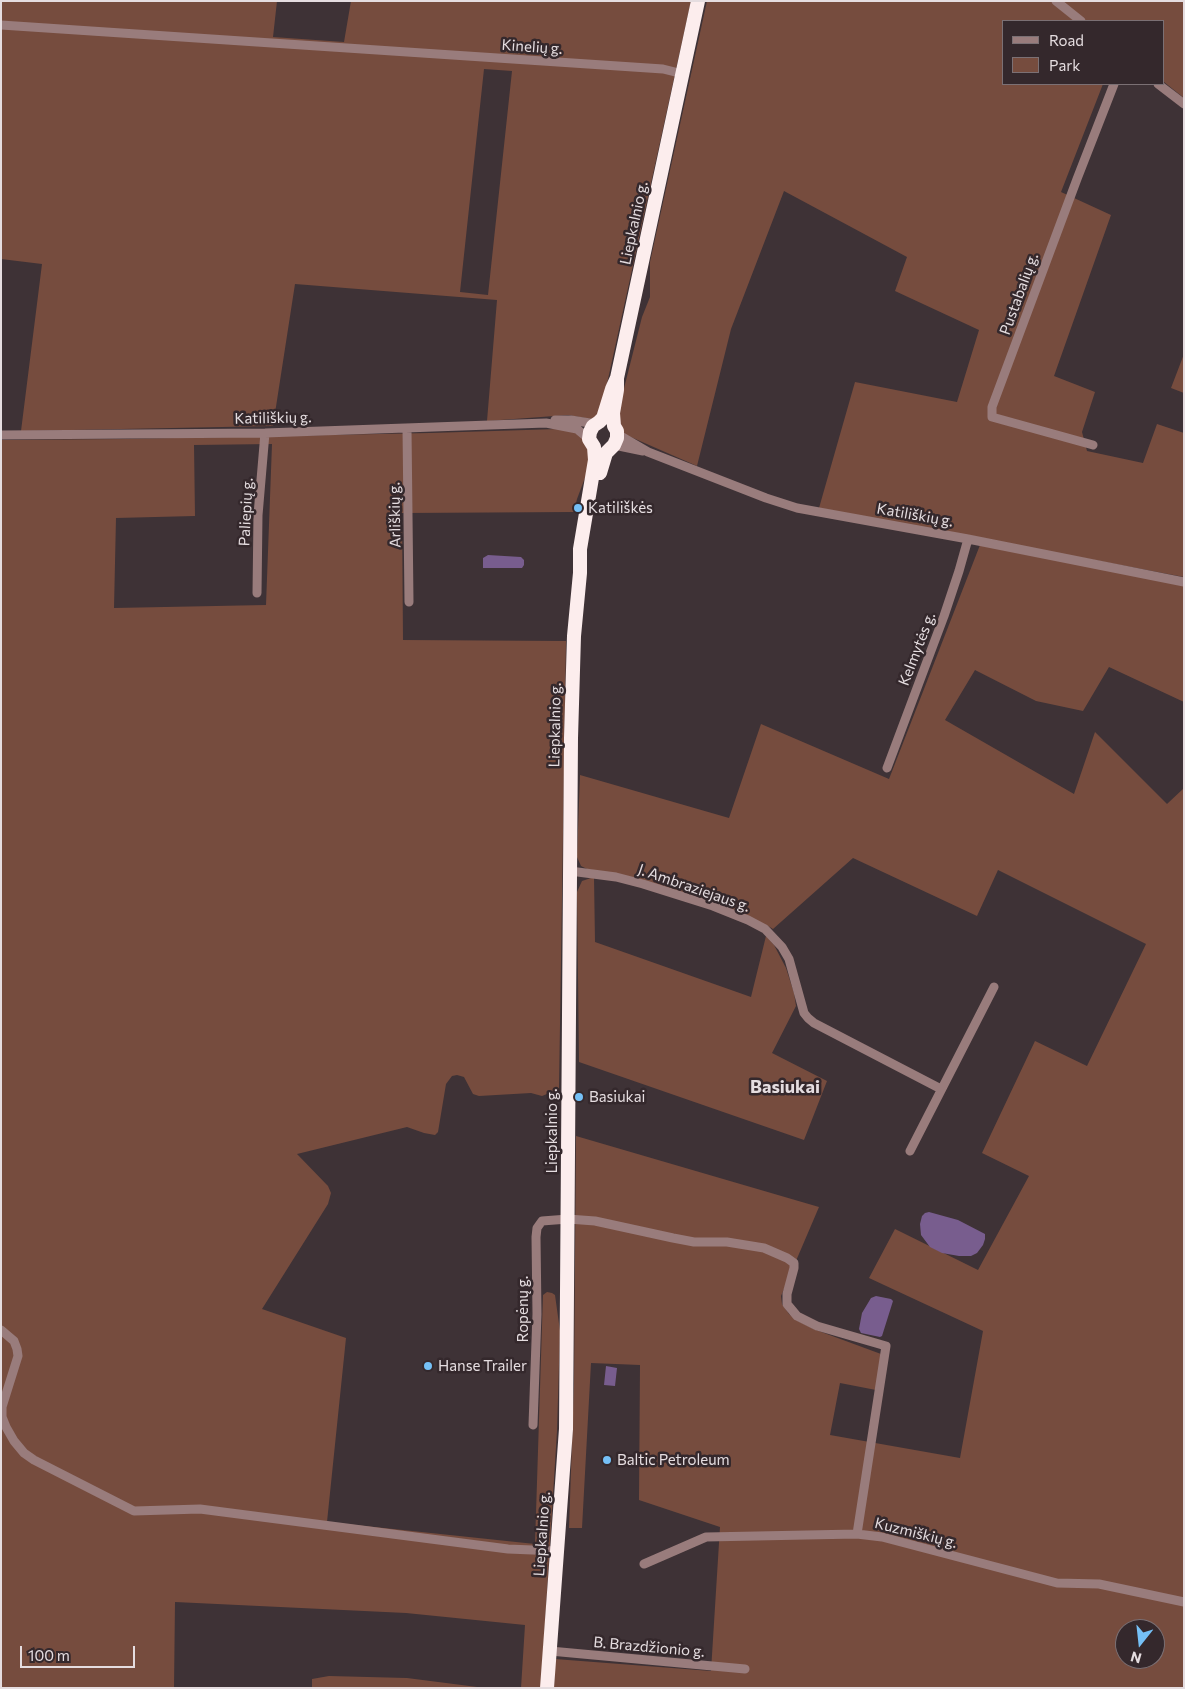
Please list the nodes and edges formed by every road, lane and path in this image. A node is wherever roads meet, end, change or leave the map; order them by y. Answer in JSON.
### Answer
{"nodes":[{"id":1,"x":698,"y":1,"type":"edge"},
{"id":2,"x":1056,"y":1,"type":"edge"},
{"id":3,"x":1080,"y":20,"type":"edge"},
{"id":4,"x":1,"y":25,"type":"edge"},
{"id":5,"x":683,"y":74,"type":"junction"},
{"id":6,"x":1114,"y":85,"type":"edge"},
{"id":7,"x":1159,"y":85,"type":"edge"},
{"id":8,"x":1184,"y":104,"type":"edge"},
{"id":9,"x":617,"y":378,"type":"junction"},
{"id":10,"x":546,"y":423,"type":"junction"},
{"id":11,"x":598,"y":423,"type":"junction"},
{"id":12,"x":407,"y":429,"type":"junction"},
{"id":13,"x":265,"y":433,"type":"junction"},
{"id":14,"x":1,"y":435,"type":"edge"},
{"id":15,"x":614,"y":439,"type":"junction"},
{"id":16,"x":592,"y":443,"type":"junction"},
{"id":17,"x":1093,"y":445,"type":"dead end"},
{"id":18,"x":968,"y":539,"type":"junction"},
{"id":19,"x":580,"y":573,"type":"junction"},
{"id":20,"x":1184,"y":582,"type":"edge"},
{"id":21,"x":257,"y":593,"type":"dead end"},
{"id":22,"x":410,"y":602,"type":"dead end"},
{"id":23,"x":887,"y":768,"type":"dead end"},
{"id":24,"x":570,"y":871,"type":"junction"},
{"id":25,"x":994,"y":987,"type":"dead end"},
{"id":26,"x":940,"y":1089,"type":"junction"},
{"id":27,"x":910,"y":1151,"type":"dead end"},
{"id":28,"x":568,"y":1218,"type":"junction"},
{"id":29,"x":1,"y":1330,"type":"edge"},
{"id":30,"x":533,"y":1426,"type":"dead end"},
{"id":31,"x":857,"y":1534,"type":"junction"},
{"id":32,"x":557,"y":1551,"type":"junction"},
{"id":33,"x":644,"y":1564,"type":"dead end"},
{"id":34,"x":1184,"y":1602,"type":"edge"},
{"id":35,"x":550,"y":1652,"type":"junction"},
{"id":36,"x":745,"y":1669,"type":"dead end"},
{"id":37,"x":547,"y":1688,"type":"edge"}],
"edges":[{"from":1,"to":5,"type":"highway","name":"Liepkalnio g."},
{"from":2,"to":3,"type":"street"},
{"from":4,"to":5,"type":"street","name":"Kinelių g."},
{"from":5,"to":9,"type":"highway","name":"Liepkalnio g."},
{"from":6,"to":17,"type":"street","name":"Pustabalių g."},
{"from":7,"to":8,"type":"street"},
{"from":9,"to":11,"type":"highway","name":"Liepkalnio g."},
{"from":9,"to":15,"type":"highway","name":"Liepkalnio g."},
{"from":10,"to":11,"type":"street","name":"Katiliškių g."},
{"from":10,"to":12,"type":"street","name":"Katiliškių g."},
{"from":10,"to":16,"type":"street","name":"Katiliškių g."},
{"from":11,"to":15,"type":"highway"},
{"from":11,"to":16,"type":"highway","name":"Liepkalnio g."},
{"from":12,"to":13,"type":"street","name":"Katiliškių g."},
{"from":12,"to":22,"type":"street","name":"Arliškių g."},
{"from":13,"to":14,"type":"street","name":"Katiliškių g."},
{"from":13,"to":21,"type":"street","name":"Paliepių g."},
{"from":15,"to":16,"type":"highway"},
{"from":15,"to":18,"type":"street","name":"Katiliškių g."},
{"from":15,"to":19,"type":"highway","name":"Liepkalnio g."},
{"from":16,"to":19,"type":"highway","name":"Liepkalnio g."},
{"from":18,"to":20,"type":"street","name":"Katiliškių g."},
{"from":18,"to":23,"type":"street","name":"Kelmytės g."},
{"from":19,"to":24,"type":"highway","name":"Liepkalnio g."},
{"from":24,"to":26,"type":"street","name":"J. Ambraziejaus g."},
{"from":24,"to":28,"type":"highway","name":"Liepkalnio g."},
{"from":25,"to":26,"type":"street"},
{"from":26,"to":27,"type":"street"},
{"from":28,"to":30,"type":"street","name":"Ropėnų g."},
{"from":28,"to":31,"type":"street","name":"Ropėnų g."},
{"from":28,"to":32,"type":"highway","name":"Liepkalnio g."},
{"from":29,"to":32,"type":"street"},
{"from":31,"to":33,"type":"street","name":"Kuzmiškių g."},
{"from":31,"to":34,"type":"street","name":"Kuzmiškių g."},
{"from":32,"to":35,"type":"highway","name":"Liepkalnio g."},
{"from":35,"to":36,"type":"street","name":"B. Brazdžionio g."},
{"from":35,"to":37,"type":"highway","name":"Liepkalnio g."}]}
